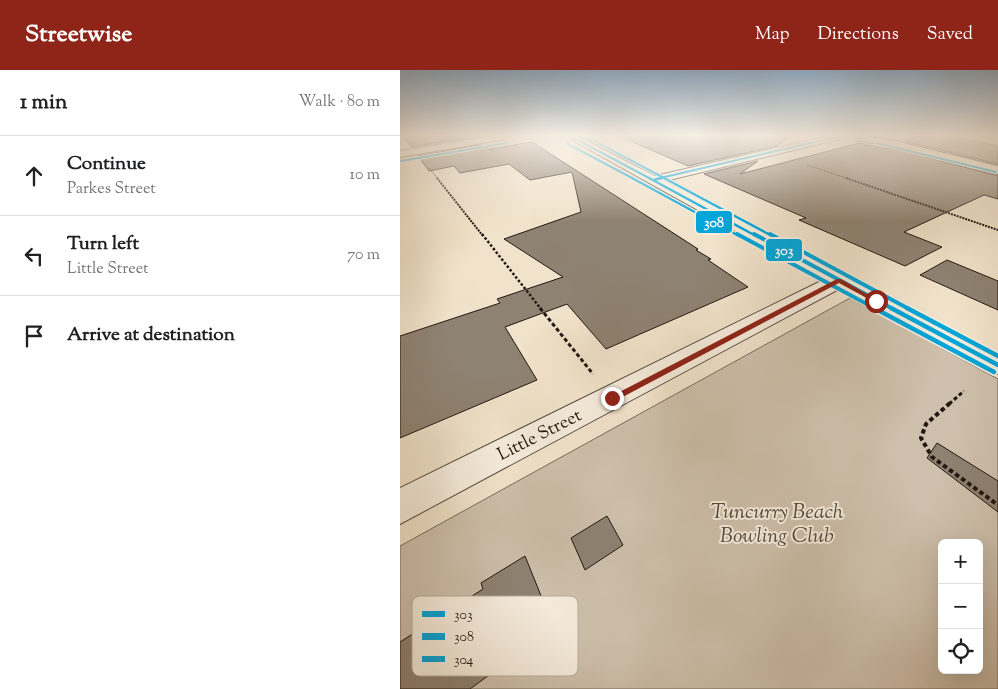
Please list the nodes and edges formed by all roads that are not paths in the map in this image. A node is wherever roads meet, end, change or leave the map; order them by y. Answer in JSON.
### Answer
{"nodes":[{"id":1,"x":625,"y":165,"type":"edge"},
{"id":2,"x":717,"y":165,"type":"edge"},
{"id":3,"x":978,"y":165,"type":"edge"},
{"id":4,"x":998,"y":170,"type":"edge"},
{"id":5,"x":654,"y":180,"type":"junction"},
{"id":6,"x":839,"y":280,"type":"junction"},
{"id":7,"x":998,"y":365,"type":"edge"},
{"id":8,"x":400,"y":507,"type":"edge"}],
"edges":[{"from":1,"to":5,"type":"street"},
{"from":2,"to":5,"type":"street"},
{"from":3,"to":4,"type":"main road"},
{"from":5,"to":6,"type":"street"},
{"from":6,"to":7,"type":"street"},
{"from":6,"to":8,"type":"street","name":"Little Street"}]}
